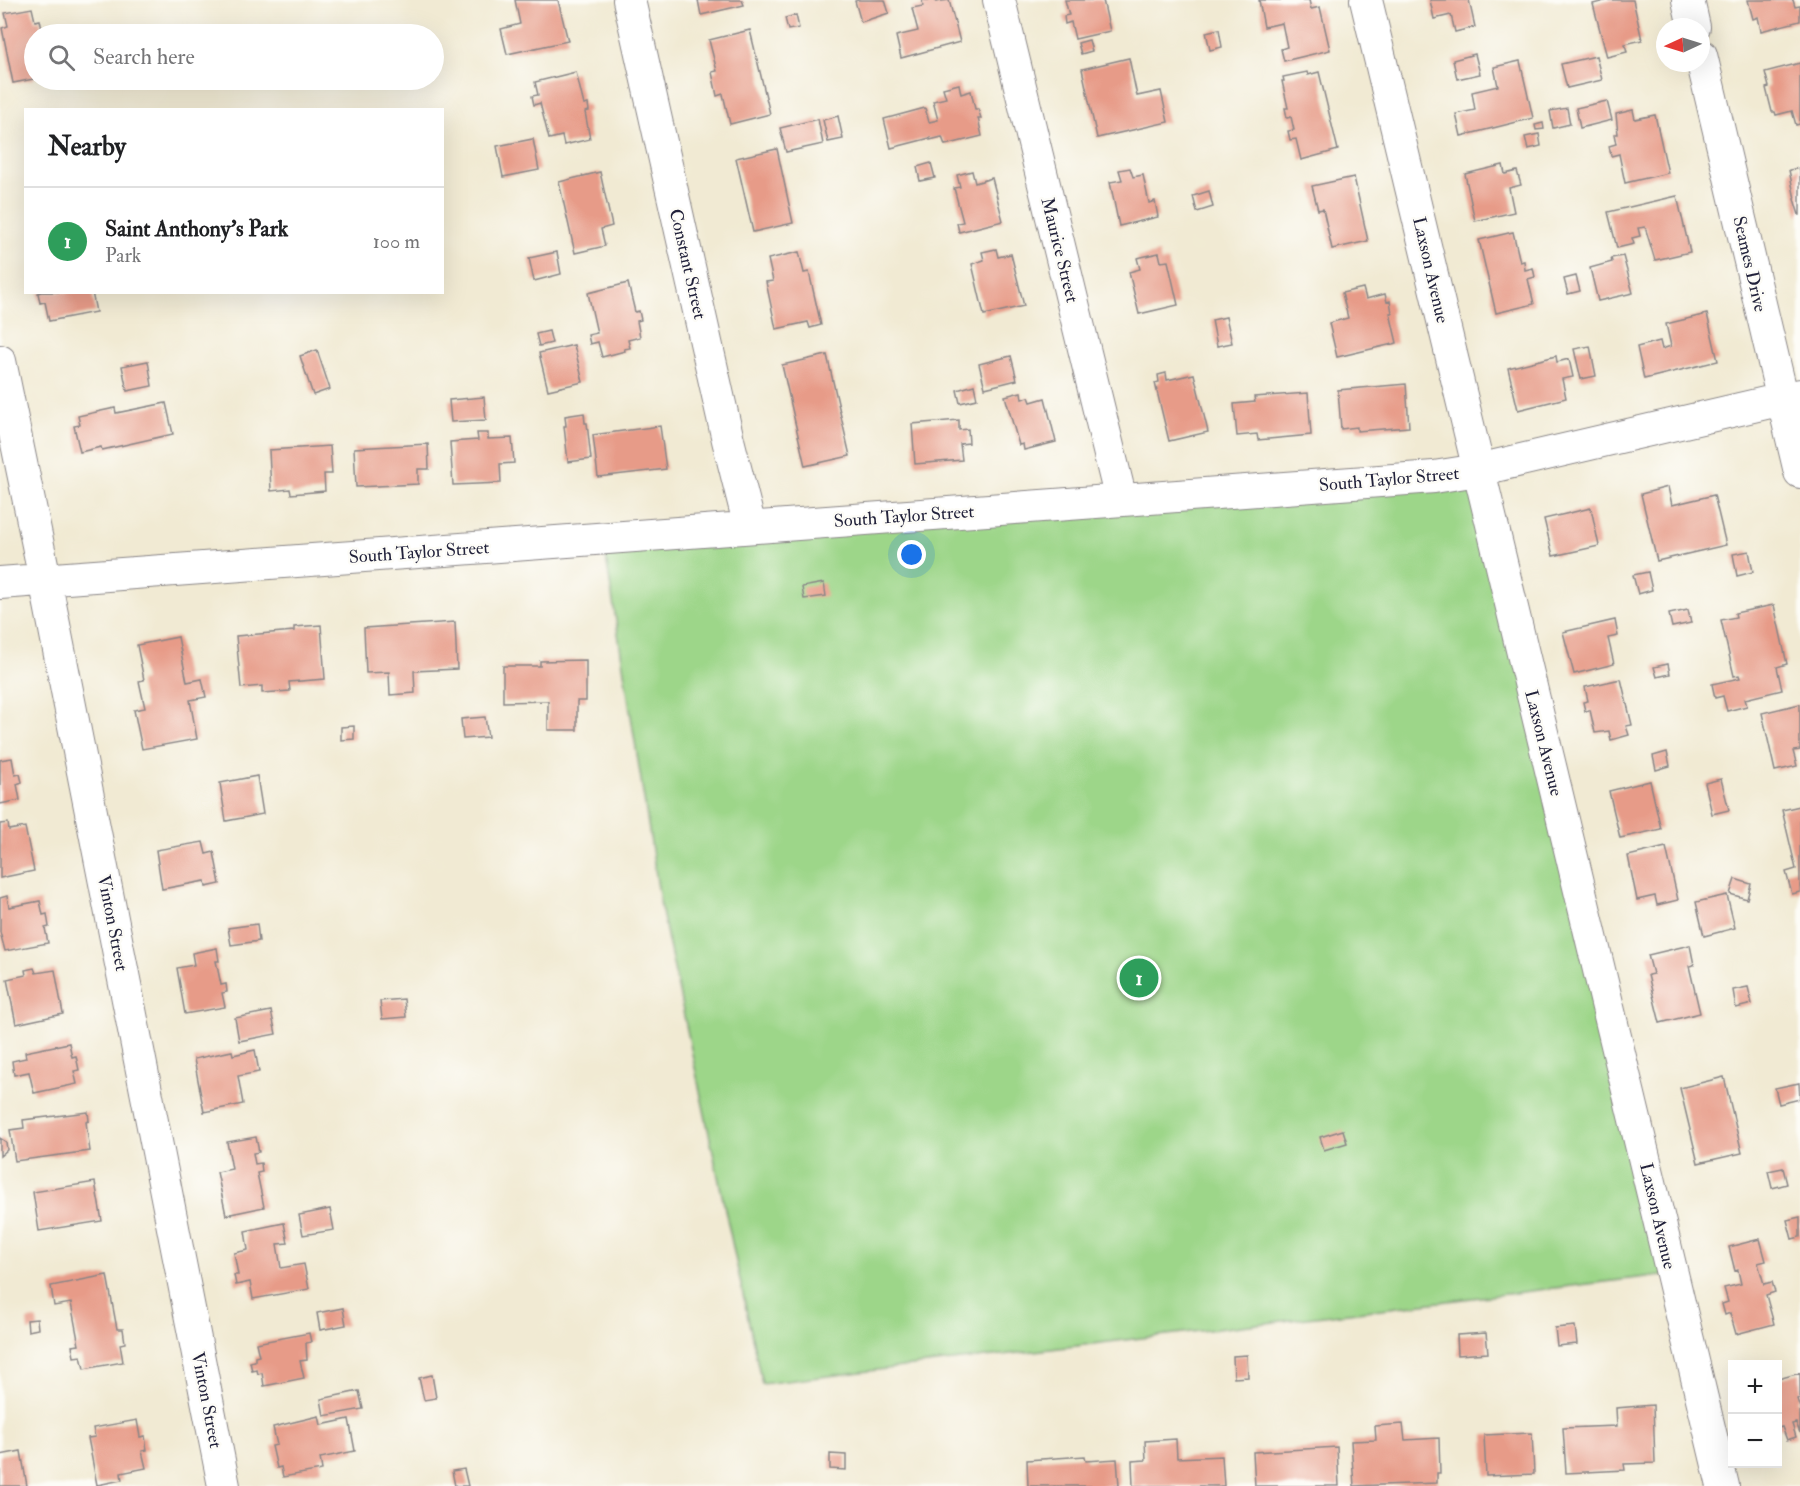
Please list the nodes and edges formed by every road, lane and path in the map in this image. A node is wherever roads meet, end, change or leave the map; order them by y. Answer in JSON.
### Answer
{"nodes":[{"id":1,"x":629,"y":0,"type":"edge"},
{"id":2,"x":999,"y":0,"type":"edge"},
{"id":3,"x":1366,"y":0,"type":"edge"},
{"id":4,"x":1688,"y":0,"type":"edge"},
{"id":5,"x":1692,"y":18,"type":"edge"},
{"id":6,"x":1705,"y":72,"type":"edge"},
{"id":7,"x":0,"y":361,"type":"edge"},
{"id":8,"x":1791,"y":397,"type":"edge"},
{"id":9,"x":1478,"y":470,"type":"junction"},
{"id":10,"x":1800,"y":472,"type":"edge"},
{"id":11,"x":1121,"y":500,"type":"junction"},
{"id":12,"x":750,"y":527,"type":"junction"},
{"id":13,"x":45,"y":579,"type":"junction"},
{"id":14,"x":0,"y":583,"type":"edge"},
{"id":15,"x":224,"y":1486,"type":"edge"},
{"id":16,"x":1723,"y":1486,"type":"edge"}],
"edges":[{"from":1,"to":12,"type":"street","name":"Constant Street"},
{"from":2,"to":11,"type":"street","name":"Maurice Street"},
{"from":3,"to":9,"type":"street","name":"Laxson Avenue"},
{"from":4,"to":5,"type":"street"},
{"from":6,"to":8,"type":"street","name":"Seames Drive"},
{"from":7,"to":13,"type":"street","name":"Vinton Street"},
{"from":8,"to":9,"type":"street","name":"South Taylor Street"},
{"from":8,"to":10,"type":"street","name":"Seames Drive"},
{"from":9,"to":11,"type":"street","name":"South Taylor Street"},
{"from":9,"to":16,"type":"street","name":"Laxson Avenue"},
{"from":11,"to":12,"type":"street","name":"South Taylor Street"},
{"from":12,"to":13,"type":"street","name":"South Taylor Street"},
{"from":13,"to":14,"type":"street","name":"South Taylor Street"},
{"from":13,"to":15,"type":"street","name":"Vinton Street"}]}
